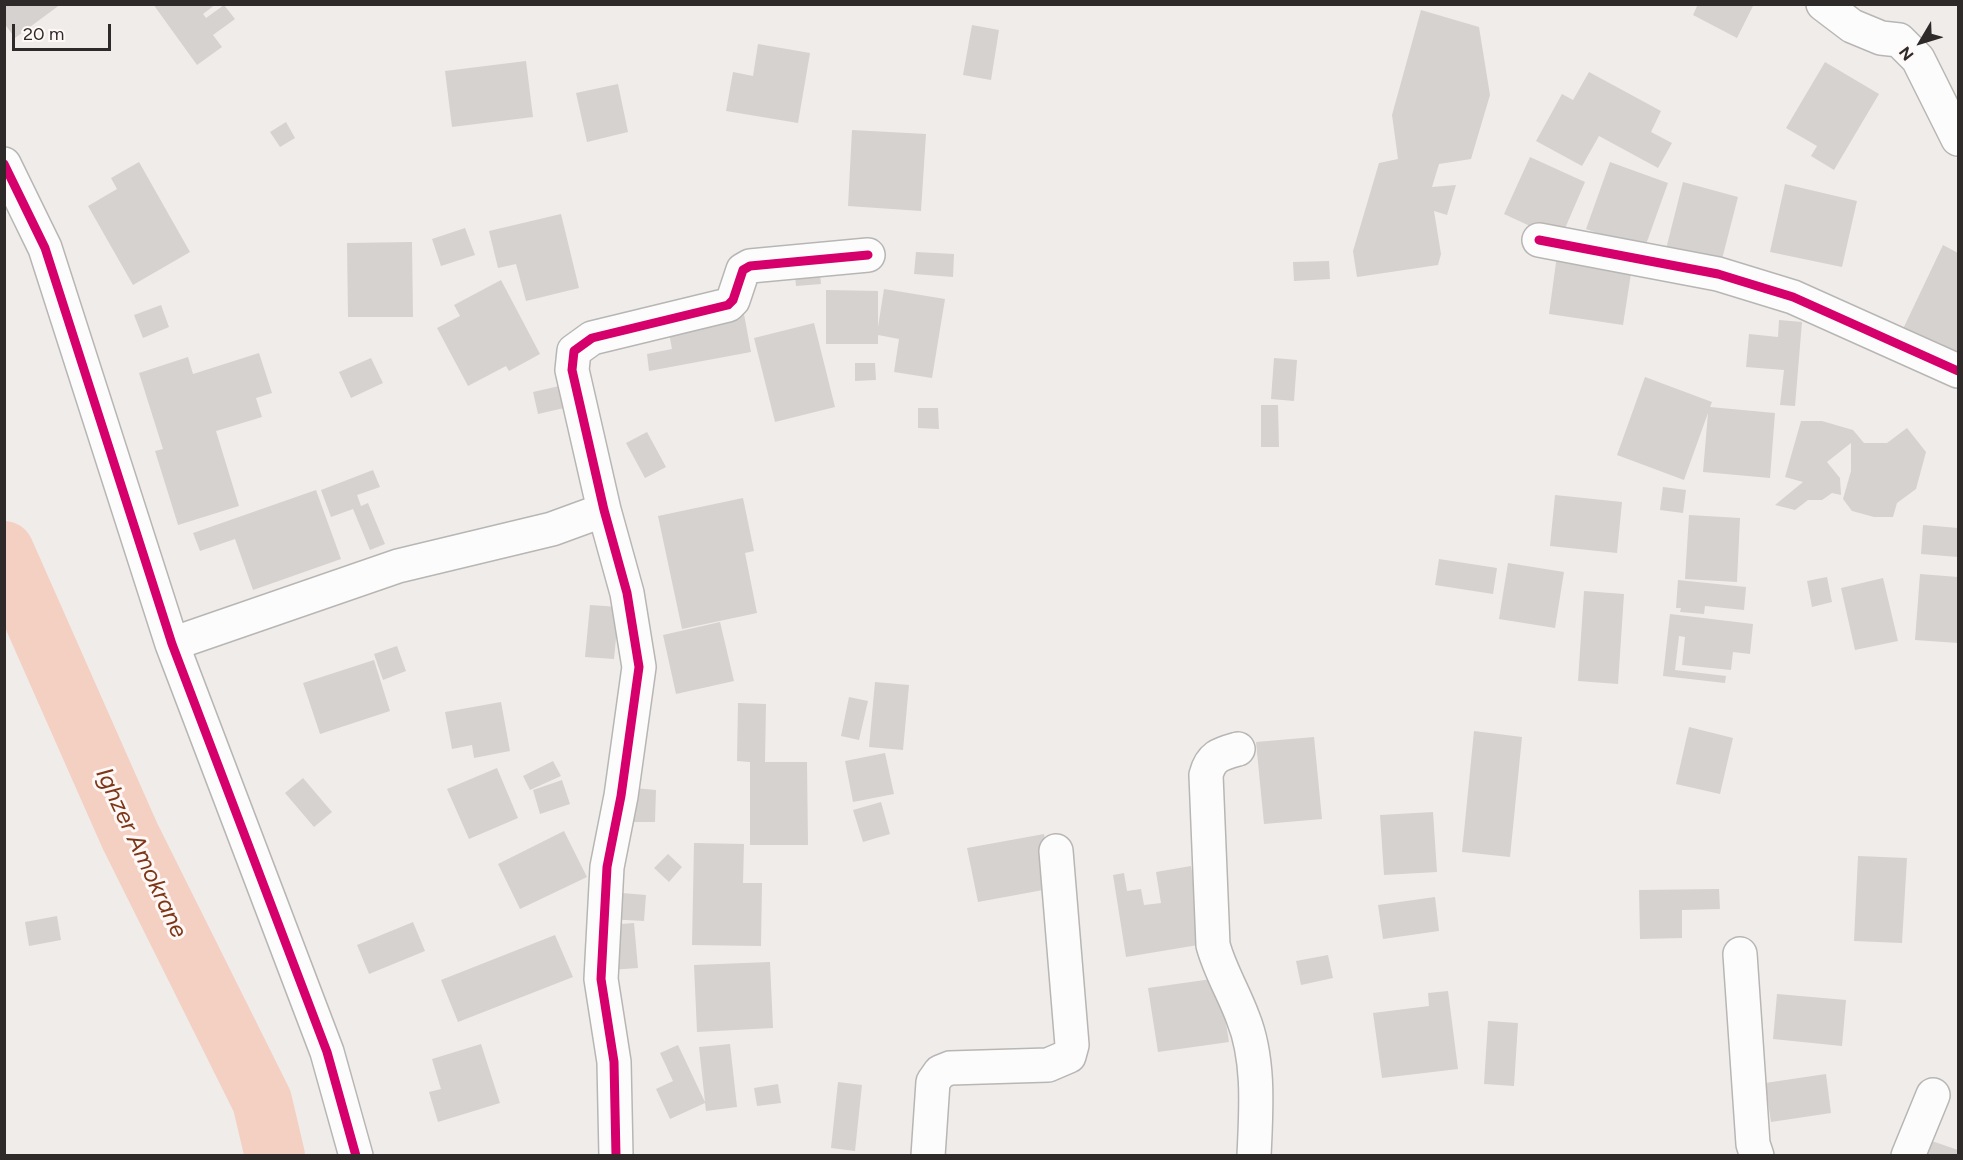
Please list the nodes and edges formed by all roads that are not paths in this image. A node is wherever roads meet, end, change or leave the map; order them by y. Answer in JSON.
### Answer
{"nodes":[{"id":1,"x":1823,"y":4,"type":"edge"},
{"id":2,"x":1959,"y":139,"type":"edge"},
{"id":3,"x":4,"y":164,"type":"edge"},
{"id":4,"x":1539,"y":240,"type":"dead end"},
{"id":5,"x":868,"y":255,"type":"dead end"},
{"id":6,"x":1959,"y":371,"type":"edge"},
{"id":7,"x":604,"y":510,"type":"junction"},
{"id":8,"x":172,"y":644,"type":"junction"},
{"id":9,"x":1238,"y":749,"type":"dead end"},
{"id":10,"x":1056,"y":851,"type":"dead end"},
{"id":11,"x":1740,"y":954,"type":"dead end"},
{"id":12,"x":1933,"y":1095,"type":"dead end"},
{"id":13,"x":356,"y":1155,"type":"edge"},
{"id":14,"x":616,"y":1155,"type":"edge"},
{"id":15,"x":928,"y":1155,"type":"edge"},
{"id":16,"x":1254,"y":1155,"type":"edge"},
{"id":17,"x":1757,"y":1155,"type":"edge"},
{"id":18,"x":1908,"y":1155,"type":"edge"}],
"edges":[{"from":1,"to":2,"type":"street"},
{"from":3,"to":8,"type":"street"},
{"from":4,"to":6,"type":"street"},
{"from":5,"to":7,"type":"street"},
{"from":7,"to":8,"type":"street"},
{"from":7,"to":14,"type":"street"},
{"from":8,"to":13,"type":"street"},
{"from":9,"to":16,"type":"street"},
{"from":10,"to":15,"type":"street"},
{"from":11,"to":17,"type":"street"},
{"from":12,"to":18,"type":"street"}]}
